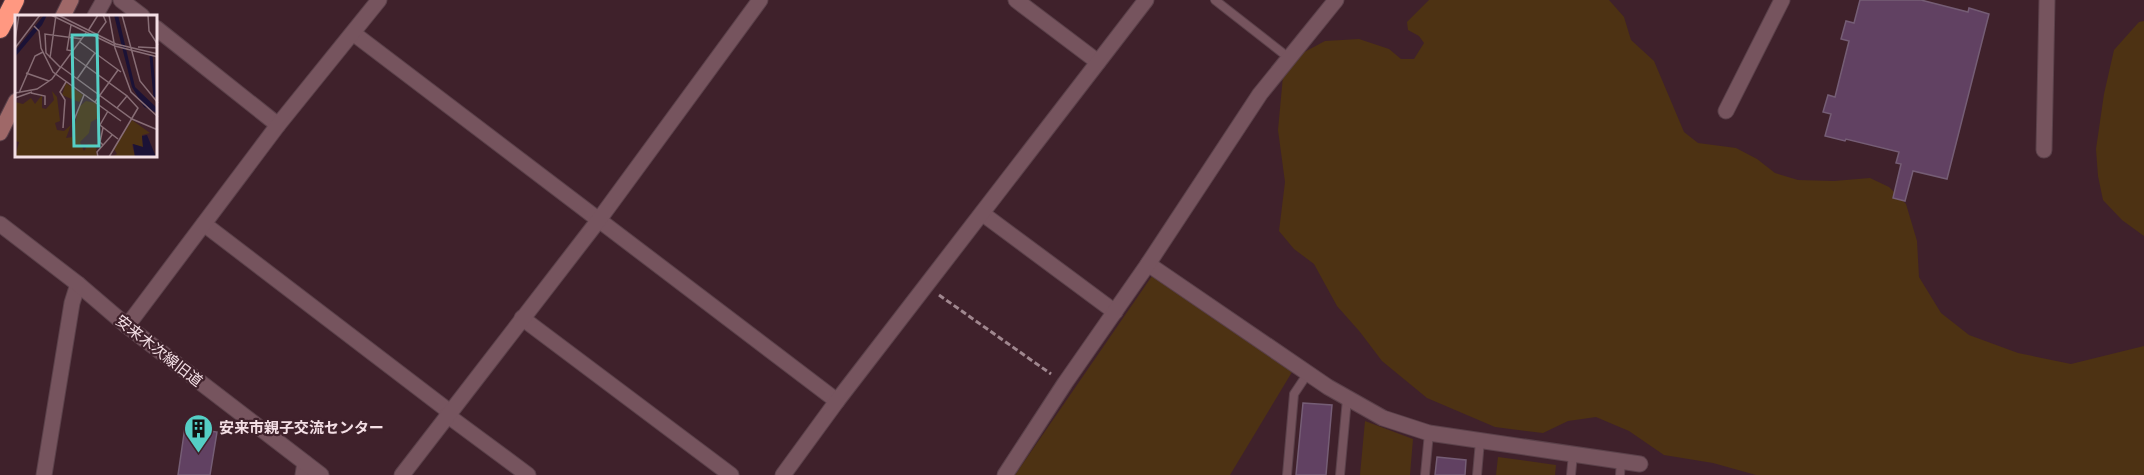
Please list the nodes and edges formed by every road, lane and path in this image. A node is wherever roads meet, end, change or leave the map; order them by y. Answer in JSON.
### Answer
{"nodes":[{"id":1,"x":3,"y":0,"type":"edge"},
{"id":2,"x":15,"y":0,"type":"edge"},
{"id":3,"x":71,"y":0,"type":"edge"},
{"id":4,"x":104,"y":0,"type":"edge"},
{"id":5,"x":121,"y":0,"type":"edge"},
{"id":6,"x":378,"y":0,"type":"edge"},
{"id":7,"x":760,"y":0,"type":"edge"},
{"id":8,"x":1016,"y":0,"type":"edge"},
{"id":9,"x":1146,"y":0,"type":"edge"},
{"id":10,"x":1215,"y":0,"type":"edge"},
{"id":11,"x":1336,"y":0,"type":"edge"},
{"id":12,"x":1782,"y":0,"type":"edge"},
{"id":13,"x":2047,"y":0,"type":"edge"},
{"id":14,"x":0,"y":6,"type":"edge"},
{"id":15,"x":64,"y":15,"type":"edge"},
{"id":16,"x":96,"y":15,"type":"edge"},
{"id":17,"x":141,"y":15,"type":"edge"},
{"id":18,"x":0,"y":30,"type":"edge"},
{"id":19,"x":158,"y":30,"type":"edge"},
{"id":20,"x":353,"y":33,"type":"junction"},
{"id":21,"x":1289,"y":58,"type":"junction"},
{"id":22,"x":1098,"y":62,"type":"junction"},
{"id":23,"x":15,"y":103,"type":"edge"},
{"id":24,"x":1726,"y":111,"type":"dead end"},
{"id":25,"x":278,"y":125,"type":"junction"},
{"id":26,"x":0,"y":133,"type":"edge"},
{"id":27,"x":2044,"y":150,"type":"dead end"},
{"id":28,"x":983,"y":214,"type":"junction"},
{"id":29,"x":598,"y":221,"type":"junction"},
{"id":30,"x":0,"y":224,"type":"edge"},
{"id":31,"x":204,"y":224,"type":"junction"},
{"id":32,"x":1148,"y":264,"type":"junction"},
{"id":33,"x":78,"y":284,"type":"junction"},
{"id":34,"x":927,"y":286,"type":"junction"},
{"id":35,"x":1115,"y":312,"type":"junction"},
{"id":36,"x":522,"y":318,"type":"junction"},
{"id":37,"x":127,"y":326,"type":"junction"},
{"id":38,"x":1308,"y":373,"type":"junction"},
{"id":39,"x":1065,"y":383,"type":"junction"},
{"id":40,"x":1347,"y":399,"type":"junction"},
{"id":41,"x":837,"y":401,"type":"junction"},
{"id":42,"x":448,"y":413,"type":"junction"},
{"id":43,"x":1429,"y":433,"type":"junction"},
{"id":44,"x":1479,"y":441,"type":"junction"},
{"id":45,"x":1572,"y":454,"type":"junction"},
{"id":46,"x":1640,"y":464,"type":"dead end"},
{"id":47,"x":1621,"y":468,"type":"edge"},
{"id":48,"x":304,"y":469,"type":"edge"},
{"id":49,"x":44,"y":475,"type":"edge"},
{"id":50,"x":321,"y":475,"type":"edge"},
{"id":51,"x":402,"y":475,"type":"edge"},
{"id":52,"x":528,"y":475,"type":"edge"},
{"id":53,"x":730,"y":475,"type":"edge"},
{"id":54,"x":783,"y":475,"type":"edge"},
{"id":55,"x":1005,"y":475,"type":"edge"},
{"id":56,"x":1287,"y":475,"type":"edge"},
{"id":57,"x":1340,"y":475,"type":"edge"},
{"id":58,"x":1425,"y":475,"type":"edge"},
{"id":59,"x":1476,"y":475,"type":"edge"},
{"id":60,"x":1571,"y":475,"type":"edge"}],
"edges":[{"from":1,"to":14,"type":"highway"},
{"from":2,"to":18,"type":"highway"},
{"from":3,"to":15,"type":"main road"},
{"from":4,"to":16,"type":"street"},
{"from":5,"to":17,"type":"street"},
{"from":6,"to":20,"type":"street"},
{"from":7,"to":29,"type":"street"},
{"from":8,"to":22,"type":"street"},
{"from":9,"to":22,"type":"street"},
{"from":10,"to":21,"type":"lane"},
{"from":11,"to":21,"type":"street"},
{"from":12,"to":24,"type":"street"},
{"from":13,"to":27,"type":"street"},
{"from":19,"to":25,"type":"street"},
{"from":20,"to":25,"type":"street"},
{"from":20,"to":29,"type":"street"},
{"from":21,"to":32,"type":"street"},
{"from":22,"to":28,"type":"street"},
{"from":23,"to":26,"type":"main road"},
{"from":25,"to":31,"type":"street"},
{"from":28,"to":34,"type":"street"},
{"from":28,"to":35,"type":"street"},
{"from":29,"to":36,"type":"street"},
{"from":29,"to":41,"type":"street"},
{"from":30,"to":33,"type":"street","name":"安来木次線旧道"},
{"from":31,"to":37,"type":"street"},
{"from":31,"to":42,"type":"street"},
{"from":32,"to":35,"type":"street"},
{"from":32,"to":38,"type":"street"},
{"from":33,"to":37,"type":"street","name":"安来木次線旧道"},
{"from":33,"to":49,"type":"street"},
{"from":34,"to":39,"type":"path"},
{"from":34,"to":41,"type":"street"},
{"from":35,"to":39,"type":"street"},
{"from":36,"to":42,"type":"street"},
{"from":36,"to":53,"type":"street"},
{"from":37,"to":48,"type":"street","name":"安来木次線旧道"},
{"from":38,"to":40,"type":"street"},
{"from":38,"to":56,"type":"lane"},
{"from":39,"to":55,"type":"street"},
{"from":40,"to":43,"type":"street"},
{"from":40,"to":57,"type":"lane"},
{"from":41,"to":54,"type":"street"},
{"from":42,"to":51,"type":"street"},
{"from":42,"to":52,"type":"street"},
{"from":43,"to":44,"type":"street"},
{"from":43,"to":58,"type":"lane"},
{"from":44,"to":45,"type":"street"},
{"from":44,"to":59,"type":"lane"},
{"from":45,"to":47,"type":"street"},
{"from":45,"to":60,"type":"lane"},
{"from":46,"to":47,"type":"street"},
{"from":48,"to":50,"type":"street","name":"安来木次線旧道"}]}
